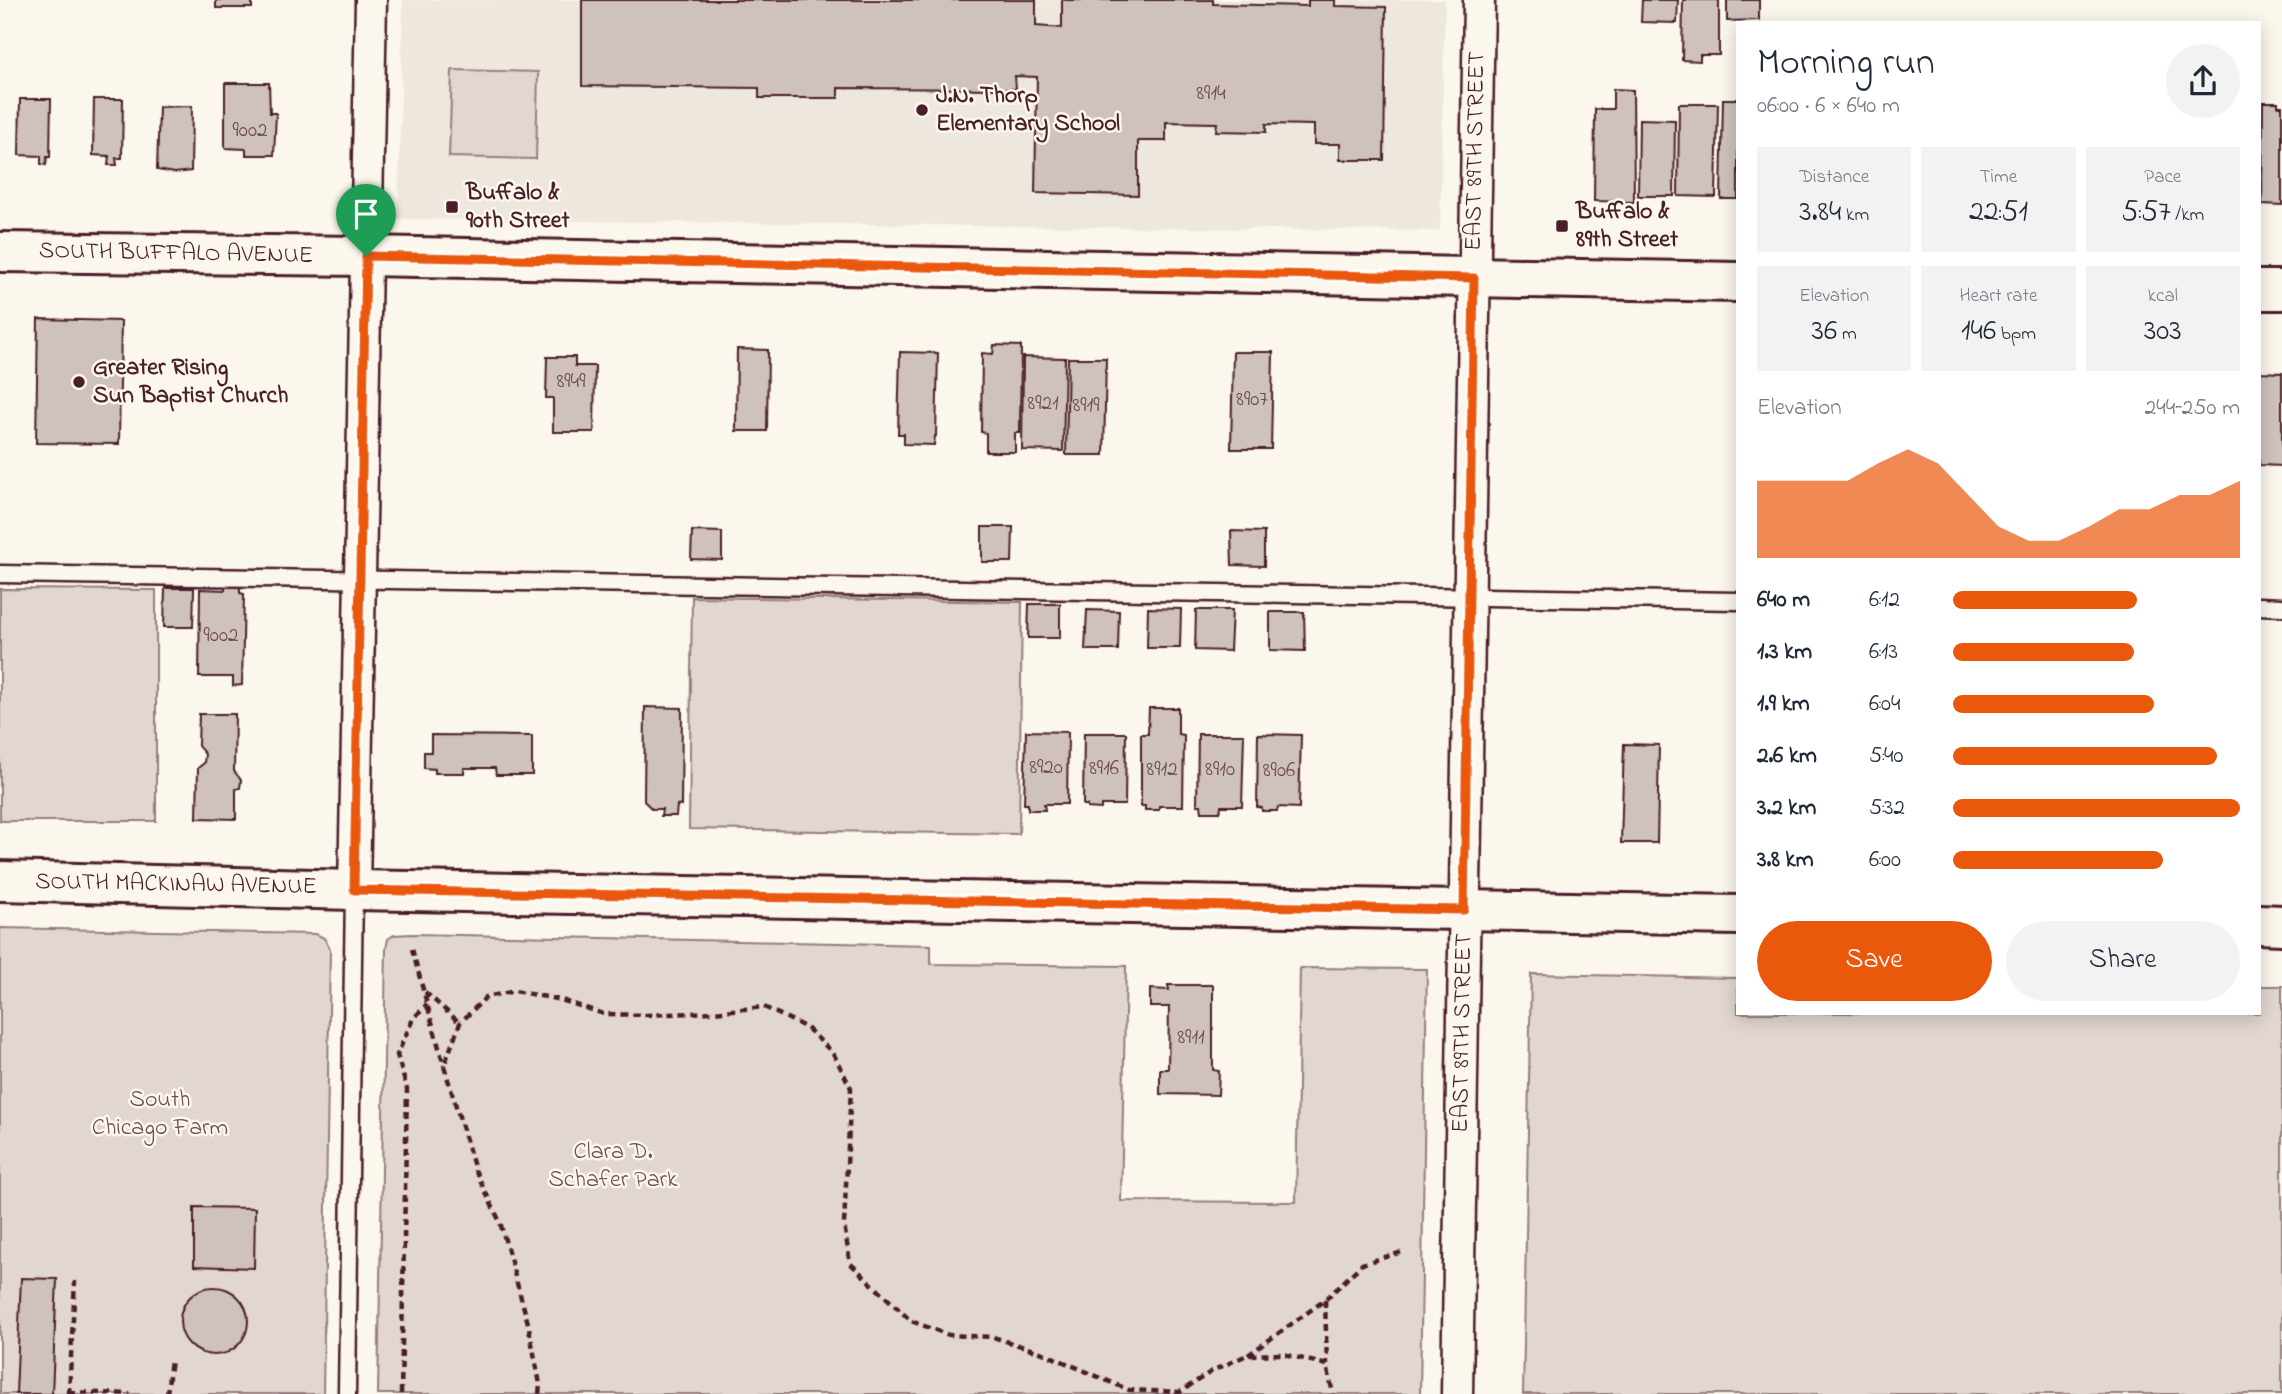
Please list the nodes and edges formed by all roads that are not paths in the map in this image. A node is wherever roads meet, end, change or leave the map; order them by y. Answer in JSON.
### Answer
{"nodes":[{"id":1,"x":372,"y":0,"type":"edge"},
{"id":2,"x":1479,"y":0,"type":"edge"},
{"id":3,"x":0,"y":252,"type":"edge"},
{"id":4,"x":366,"y":256,"type":"junction"},
{"id":5,"x":1474,"y":278,"type":"junction"},
{"id":6,"x":1736,"y":282,"type":"edge"},
{"id":7,"x":2261,"y":290,"type":"edge"},
{"id":8,"x":2282,"y":290,"type":"edge"},
{"id":9,"x":0,"y":574,"type":"edge"},
{"id":10,"x":360,"y":578,"type":"junction"},
{"id":11,"x":1469,"y":598,"type":"junction"},
{"id":12,"x":1736,"y":601,"type":"edge"},
{"id":13,"x":2261,"y":606,"type":"edge"},
{"id":14,"x":2282,"y":607,"type":"edge"},
{"id":15,"x":0,"y":881,"type":"edge"},
{"id":16,"x":354,"y":890,"type":"junction"},
{"id":17,"x":1464,"y":910,"type":"junction"},
{"id":18,"x":1736,"y":915,"type":"edge"},
{"id":19,"x":2261,"y":924,"type":"edge"},
{"id":20,"x":2282,"y":925,"type":"edge"},
{"id":21,"x":347,"y":1394,"type":"edge"},
{"id":22,"x":1457,"y":1394,"type":"edge"}],
"edges":[{"from":1,"to":4,"type":"street"},
{"from":2,"to":5,"type":"street","name":"EAST 89TH STREET"},
{"from":3,"to":4,"type":"main road","name":"SOUTH BUFFALO AVENUE"},
{"from":4,"to":5,"type":"main road","name":"SOUTH BUFFALO AVENUE"},
{"from":4,"to":10,"type":"street"},
{"from":5,"to":6,"type":"main road","name":"SOUTH BUFFALO AVENUE"},
{"from":5,"to":11,"type":"street","name":"EAST 89TH STREET"},
{"from":7,"to":8,"type":"main road"},
{"from":9,"to":10,"type":"lane"},
{"from":10,"to":11,"type":"lane"},
{"from":10,"to":16,"type":"street"},
{"from":11,"to":12,"type":"lane"},
{"from":11,"to":17,"type":"street","name":"EAST 89TH STREET"},
{"from":13,"to":14,"type":"lane"},
{"from":15,"to":16,"type":"main road","name":"SOUTH MACKINAW AVENUE"},
{"from":16,"to":17,"type":"main road","name":"SOUTH MACKINAW AVENUE"},
{"from":16,"to":21,"type":"lane"},
{"from":17,"to":18,"type":"main road","name":"SOUTH MACKINAW AVENUE"},
{"from":17,"to":22,"type":"street","name":"EAST 89TH STREET"},
{"from":19,"to":20,"type":"main road"}]}
